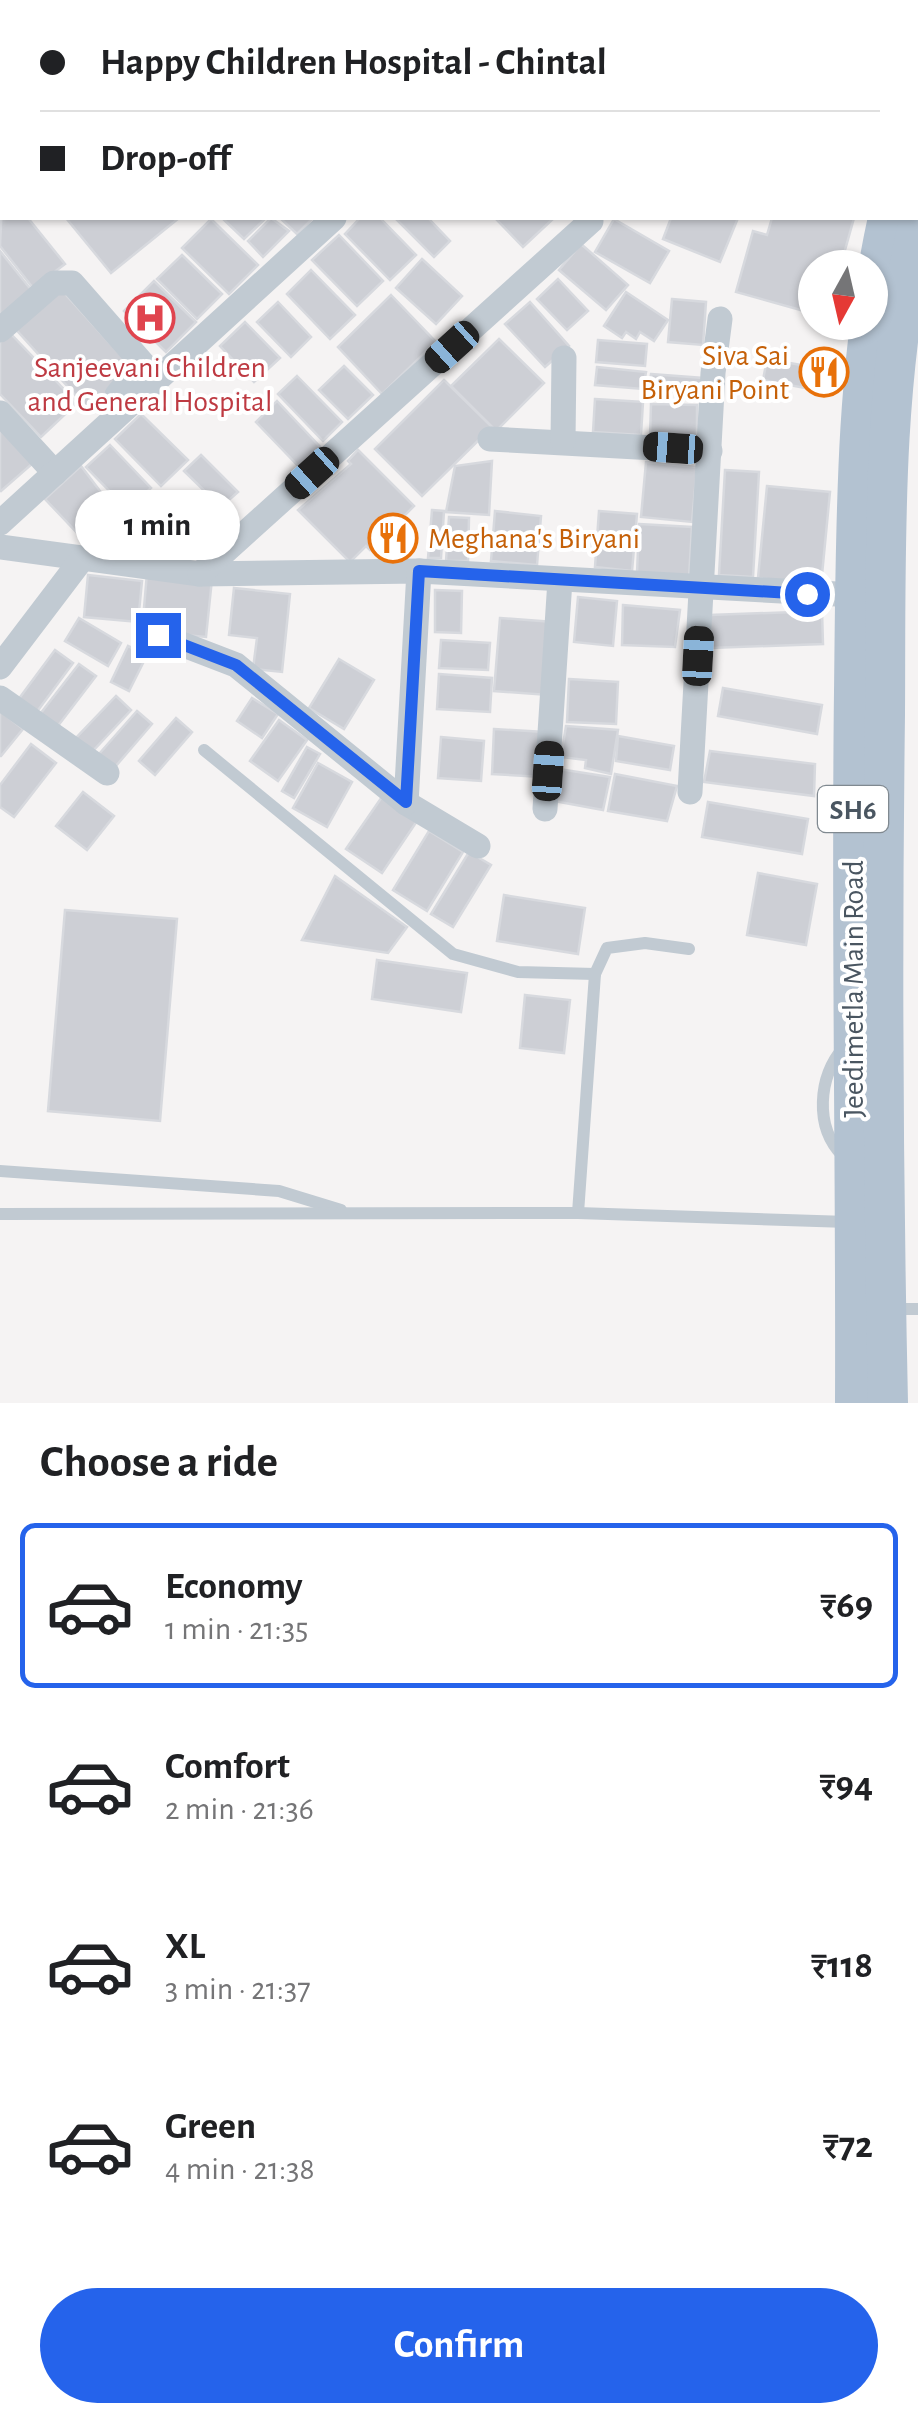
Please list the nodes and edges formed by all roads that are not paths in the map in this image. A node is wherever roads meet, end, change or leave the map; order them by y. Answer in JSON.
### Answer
{"nodes":[{"id":1,"x":332,"y":220,"type":"edge"},
{"id":2,"x":888,"y":220,"type":"edge"},
{"id":3,"x":591,"y":221,"type":"dead end"},
{"id":4,"x":918,"y":225,"type":"edge"},
{"id":5,"x":720,"y":319,"type":"dead end"},
{"id":6,"x":917,"y":319,"type":"edge"},
{"id":7,"x":0,"y":330,"type":"edge"},
{"id":8,"x":564,"y":358,"type":"dead end"},
{"id":9,"x":898,"y":361,"type":"junction"},
{"id":10,"x":0,"y":413,"type":"edge"},
{"id":11,"x":490,"y":439,"type":"dead end"},
{"id":12,"x":563,"y":441,"type":"junction"},
{"id":13,"x":710,"y":451,"type":"junction"},
{"id":14,"x":62,"y":456,"type":"junction"},
{"id":15,"x":0,"y":523,"type":"edge"},
{"id":16,"x":0,"y":547,"type":"edge"},
{"id":17,"x":82,"y":558,"type":"junction"},
{"id":18,"x":419,"y":571,"type":"junction"},
{"id":19,"x":200,"y":574,"type":"junction"},
{"id":20,"x":560,"y":580,"type":"junction"},
{"id":21,"x":702,"y":588,"type":"junction"},
{"id":22,"x":855,"y":595,"type":"junction"},
{"id":23,"x":158,"y":635,"type":"dead end"},
{"id":24,"x":0,"y":667,"type":"edge"},
{"id":25,"x":0,"y":698,"type":"edge"},
{"id":26,"x":204,"y":750,"type":"dead end"},
{"id":27,"x":107,"y":773,"type":"dead end"},
{"id":28,"x":690,"y":792,"type":"dead end"},
{"id":29,"x":406,"y":802,"type":"junction"},
{"id":30,"x":545,"y":810,"type":"dead end"},
{"id":31,"x":478,"y":846,"type":"dead end"},
{"id":32,"x":690,"y":949,"type":"dead end"},
{"id":33,"x":595,"y":974,"type":"junction"},
{"id":34,"x":0,"y":1171,"type":"edge"},
{"id":35,"x":578,"y":1213,"type":"junction"},
{"id":36,"x":0,"y":1214,"type":"edge"},
{"id":37,"x":353,"y":1214,"type":"junction"},
{"id":38,"x":856,"y":1223,"type":"junction"},
{"id":39,"x":902,"y":1309,"type":"edge"},
{"id":40,"x":855,"y":1403,"type":"edge"},
{"id":41,"x":888,"y":1403,"type":"edge"}],
"edges":[{"from":1,"to":14,"type":"street"},
{"from":2,"to":22,"type":"main road","name":"Jeedimetla Main Road","number":"SH6"},
{"from":3,"to":19,"type":"street"},
{"from":4,"to":9,"type":"main road","name":"Jeedimetla Main Road","number":"SH6"},
{"from":5,"to":13,"type":"street"},
{"from":6,"to":9,"type":"lane"},
{"from":7,"to":14,"type":"street"},
{"from":8,"to":12,"type":"street"},
{"from":9,"to":39,"type":"main road","name":"Jeedimetla Main Road","number":"SH6"},
{"from":10,"to":14,"type":"street"},
{"from":11,"to":12,"type":"street"},
{"from":12,"to":13,"type":"street"},
{"from":13,"to":21,"type":"street"},
{"from":14,"to":15,"type":"street"},
{"from":16,"to":17,"type":"street"},
{"from":17,"to":19,"type":"street"},
{"from":17,"to":24,"type":"street"},
{"from":18,"to":19,"type":"street"},
{"from":18,"to":20,"type":"street"},
{"from":18,"to":29,"type":"street"},
{"from":20,"to":21,"type":"street"},
{"from":20,"to":30,"type":"street"},
{"from":21,"to":22,"type":"street"},
{"from":21,"to":28,"type":"street"},
{"from":22,"to":38,"type":"main road","name":"Jeedimetla Main Road","number":"SH6"},
{"from":23,"to":29,"type":"street"},
{"from":25,"to":27,"type":"street"},
{"from":26,"to":33,"type":"lane"},
{"from":29,"to":31,"type":"street"},
{"from":32,"to":33,"type":"lane"},
{"from":33,"to":35,"type":"lane"},
{"from":34,"to":37,"type":"lane"},
{"from":35,"to":37,"type":"lane"},
{"from":35,"to":38,"type":"lane"},
{"from":36,"to":37,"type":"lane"},
{"from":38,"to":40,"type":"main road","name":"Jeedimetla Main Road","number":"SH6"},
{"from":39,"to":41,"type":"main road","name":"Jeedimetla Main Road","number":"SH6"}]}
